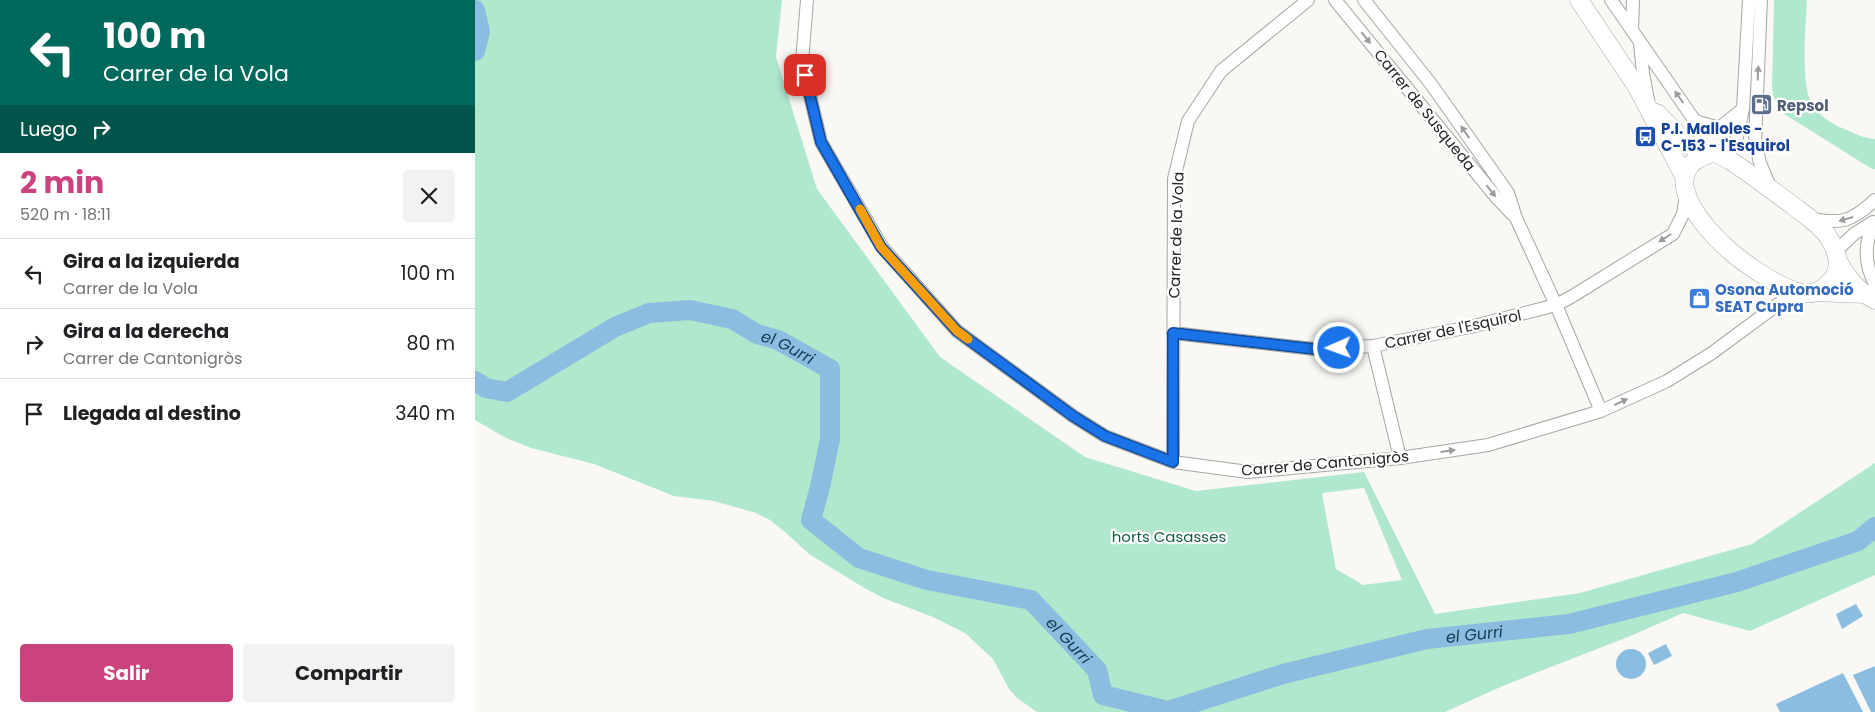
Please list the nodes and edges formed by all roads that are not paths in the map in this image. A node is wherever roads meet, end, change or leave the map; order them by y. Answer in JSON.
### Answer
{"nodes":[{"id":1,"x":807,"y":0,"type":"edge"},
{"id":2,"x":1307,"y":0,"type":"edge"},
{"id":3,"x":1335,"y":0,"type":"edge"},
{"id":4,"x":1364,"y":0,"type":"edge"},
{"id":5,"x":1579,"y":0,"type":"edge"},
{"id":6,"x":1611,"y":0,"type":"edge"},
{"id":7,"x":1633,"y":0,"type":"edge"},
{"id":8,"x":1749,"y":0,"type":"edge"},
{"id":9,"x":1761,"y":0,"type":"edge"},
{"id":10,"x":1636,"y":36,"type":"junction"},
{"id":11,"x":1637,"y":87,"type":"junction"},
{"id":12,"x":1648,"y":102,"type":"junction"},
{"id":13,"x":1743,"y":109,"type":"junction"},
{"id":14,"x":1712,"y":155,"type":"junction"},
{"id":15,"x":1684,"y":176,"type":"junction"},
{"id":16,"x":1771,"y":189,"type":"junction"},
{"id":17,"x":1686,"y":196,"type":"junction"},
{"id":18,"x":1875,"y":200,"type":"edge"},
{"id":19,"x":1515,"y":218,"type":"junction"},
{"id":20,"x":1811,"y":219,"type":"junction"},
{"id":21,"x":1875,"y":219,"type":"edge"},
{"id":22,"x":1875,"y":224,"type":"edge"},
{"id":23,"x":1837,"y":256,"type":"junction"},
{"id":24,"x":1808,"y":293,"type":"junction"},
{"id":25,"x":1871,"y":293,"type":"edge"},
{"id":26,"x":1556,"y":305,"type":"junction"},
{"id":27,"x":1173,"y":333,"type":"junction"},
{"id":28,"x":1373,"y":346,"type":"junction"},
{"id":29,"x":1601,"y":411,"type":"junction"},
{"id":30,"x":1400,"y":458,"type":"junction"},
{"id":31,"x":1173,"y":462,"type":"junction"}],
"edges":[{"from":1,"to":31,"type":"street","name":"Carrer de Cantonigròs"},
{"from":2,"to":27,"type":"street","name":"Carrer de la Vola"},
{"from":3,"to":19,"type":"street","name":"Carrer de Susqueda","one_way":true},
{"from":19,"to":4,"type":"street","name":"Carrer de Susqueda","one_way":true},
{"from":5,"to":11,"type":"street"},
{"from":6,"to":10,"type":"street"},
{"from":7,"to":10,"type":"street"},
{"from":8,"to":13,"type":"street"},
{"from":16,"to":9,"type":"street","one_way":true},
{"from":10,"to":12,"type":"street"},
{"from":13,"to":10,"type":"street","one_way":true},
{"from":11,"to":12,"type":"street"},
{"from":11,"to":15,"type":"street"},
{"from":12,"to":14,"type":"street"},
{"from":13,"to":14,"type":"street"},
{"from":14,"to":15,"type":"street"},
{"from":14,"to":16,"type":"street"},
{"from":15,"to":17,"type":"street"},
{"from":16,"to":20,"type":"street"},
{"from":17,"to":24,"type":"street"},
{"from":17,"to":26,"type":"street","name":"Carrer de l'Esquirol","one_way":true},
{"from":18,"to":20,"type":"street","one_way":true},
{"from":19,"to":26,"type":"street","name":"Carrer de Susqueda"},
{"from":20,"to":23,"type":"street"},
{"from":21,"to":23,"type":"street"},
{"from":22,"to":25,"type":"street"},
{"from":23,"to":24,"type":"street"},
{"from":23,"to":25,"type":"street"},
{"from":24,"to":25,"type":"street"},
{"from":29,"to":24,"type":"street","name":"Carrer de Cantonigròs","one_way":true},
{"from":26,"to":28,"type":"street","name":"Carrer de l'Esquirol"},
{"from":26,"to":29,"type":"street","name":"Carrer de Susqueda"},
{"from":27,"to":28,"type":"street","name":"Carrer de l'Esquirol"},
{"from":27,"to":31,"type":"street","name":"Carrer de la Vola"},
{"from":28,"to":30,"type":"street"},
{"from":30,"to":29,"type":"street","name":"Carrer de Cantonigròs","one_way":true},
{"from":30,"to":31,"type":"street","name":"Carrer de Cantonigròs"}]}
